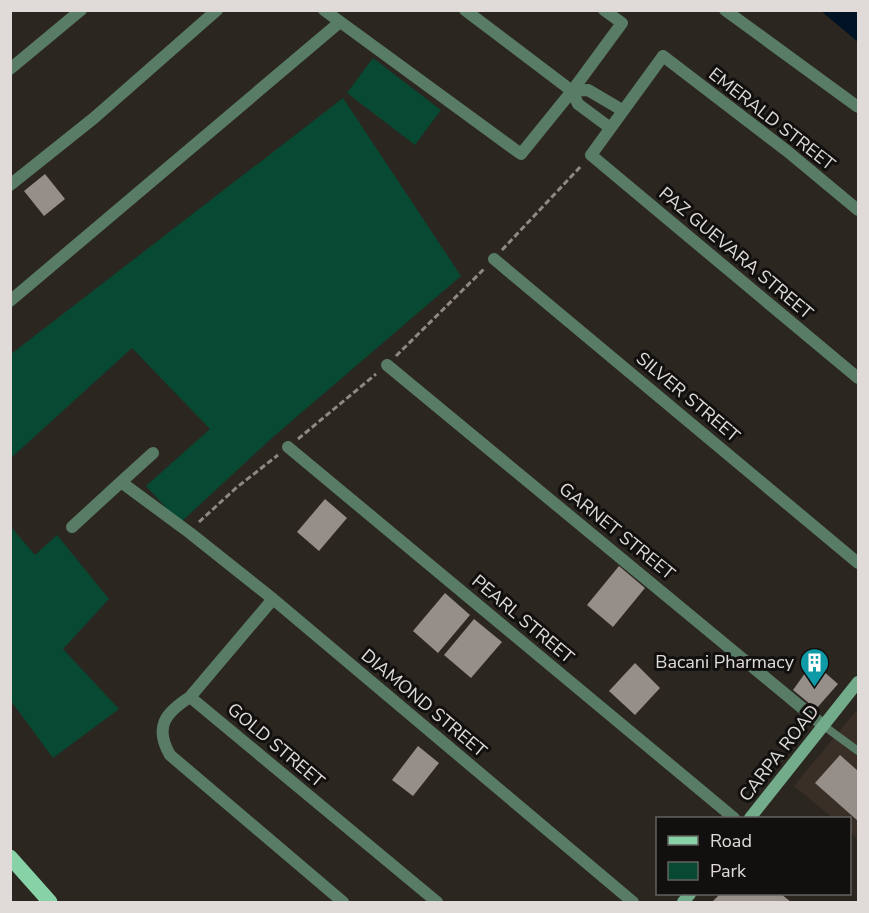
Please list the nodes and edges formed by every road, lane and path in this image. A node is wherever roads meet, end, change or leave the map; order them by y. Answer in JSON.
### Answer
{"nodes":[{"id":1,"x":81,"y":10,"type":"edge"},
{"id":2,"x":217,"y":10,"type":"edge"},
{"id":3,"x":324,"y":10,"type":"edge"},
{"id":4,"x":465,"y":10,"type":"edge"},
{"id":5,"x":604,"y":10,"type":"edge"},
{"id":6,"x":725,"y":10,"type":"edge"},
{"id":7,"x":340,"y":22,"type":"junction"},
{"id":8,"x":10,"y":69,"type":"edge"},
{"id":9,"x":572,"y":91,"type":"junction"},
{"id":10,"x":858,"y":107,"type":"edge"},
{"id":11,"x":622,"y":110,"type":"junction"},
{"id":12,"x":609,"y":127,"type":"junction"},
{"id":13,"x":591,"y":155,"type":"junction"},
{"id":14,"x":10,"y":185,"type":"edge"},
{"id":15,"x":858,"y":210,"type":"edge"},
{"id":16,"x":494,"y":259,"type":"junction"},
{"id":17,"x":10,"y":301,"type":"edge"},
{"id":18,"x":387,"y":365,"type":"junction"},
{"id":19,"x":858,"y":378,"type":"edge"},
{"id":20,"x":288,"y":447,"type":"junction"},
{"id":21,"x":153,"y":453,"type":"dead end"},
{"id":22,"x":121,"y":482,"type":"junction"},
{"id":23,"x":72,"y":527,"type":"dead end"},
{"id":24,"x":190,"y":533,"type":"junction"},
{"id":25,"x":858,"y":563,"type":"edge"},
{"id":26,"x":273,"y":599,"type":"junction"},
{"id":27,"x":858,"y":682,"type":"edge"},
{"id":28,"x":190,"y":697,"type":"junction"},
{"id":29,"x":824,"y":726,"type":"junction"},
{"id":30,"x":858,"y":751,"type":"edge"},
{"id":31,"x":732,"y":817,"type":"edge"},
{"id":32,"x":752,"y":817,"type":"edge"},
{"id":33,"x":10,"y":857,"type":"edge"},
{"id":34,"x":50,"y":903,"type":"edge"},
{"id":35,"x":343,"y":903,"type":"edge"},
{"id":36,"x":437,"y":903,"type":"edge"},
{"id":37,"x":633,"y":903,"type":"edge"}],
"edges":[{"from":1,"to":8,"type":"street"},
{"from":2,"to":14,"type":"street"},
{"from":3,"to":7,"type":"street"},
{"from":4,"to":9,"type":"street"},
{"from":5,"to":9,"type":"street"},
{"from":6,"to":10,"type":"street"},
{"from":7,"to":9,"type":"street"},
{"from":7,"to":17,"type":"street"},
{"from":9,"to":11,"type":"street"},
{"from":9,"to":12,"type":"street"},
{"from":11,"to":12,"type":"street"},
{"from":11,"to":15,"type":"street","name":"EMERALD STREET"},
{"from":12,"to":13,"type":"street"},
{"from":13,"to":16,"type":"path"},
{"from":13,"to":19,"type":"street","name":"PAZ GUEVARA STREET"},
{"from":16,"to":18,"type":"path"},
{"from":16,"to":25,"type":"street","name":"SILVER STREET"},
{"from":18,"to":20,"type":"path"},
{"from":18,"to":29,"type":"street","name":"GARNET STREET"},
{"from":20,"to":24,"type":"path"},
{"from":20,"to":31,"type":"street","name":"PEARL STREET"},
{"from":21,"to":22,"type":"street"},
{"from":22,"to":23,"type":"street"},
{"from":22,"to":24,"type":"street","name":"DIAMOND STREET"},
{"from":24,"to":26,"type":"street","name":"DIAMOND STREET"},
{"from":26,"to":28,"type":"street"},
{"from":26,"to":37,"type":"street","name":"DIAMOND STREET"},
{"from":27,"to":29,"type":"street","name":"CARPA ROAD"},
{"from":28,"to":35,"type":"street"},
{"from":28,"to":36,"type":"street","name":"GOLD STREET"},
{"from":29,"to":30,"type":"lane"},
{"from":29,"to":32,"type":"street","name":"CARPA ROAD"},
{"from":33,"to":34,"type":"main road"}]}
